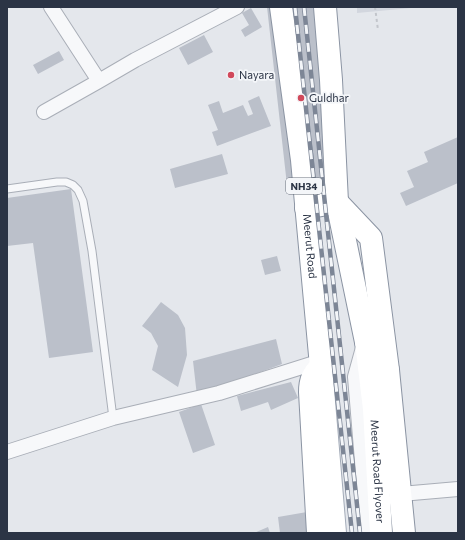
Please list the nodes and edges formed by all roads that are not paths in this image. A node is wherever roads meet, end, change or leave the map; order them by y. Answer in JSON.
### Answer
{"nodes":[{"id":1,"x":50,"y":7,"type":"edge"},
{"id":2,"x":237,"y":7,"type":"edge"},
{"id":3,"x":281,"y":7,"type":"edge"},
{"id":4,"x":325,"y":7,"type":"edge"},
{"id":5,"x":99,"y":81,"type":"junction"},
{"id":6,"x":44,"y":112,"type":"dead end"},
{"id":7,"x":7,"y":189,"type":"edge"},
{"id":8,"x":336,"y":202,"type":"junction"},
{"id":9,"x":306,"y":208,"type":"junction"},
{"id":10,"x":366,"y":342,"type":"junction"},
{"id":11,"x":321,"y":364,"type":"junction"},
{"id":12,"x":388,"y":370,"type":"junction"},
{"id":13,"x":113,"y":418,"type":"junction"},
{"id":14,"x":7,"y":452,"type":"edge"},
{"id":15,"x":458,"y":489,"type":"edge"},
{"id":16,"x":401,"y":494,"type":"junction"},
{"id":17,"x":318,"y":533,"type":"edge"},
{"id":18,"x":335,"y":533,"type":"edge"},
{"id":19,"x":343,"y":533,"type":"edge"},
{"id":20,"x":370,"y":533,"type":"edge"},
{"id":21,"x":381,"y":533,"type":"edge"},
{"id":22,"x":404,"y":533,"type":"edge"}],
"edges":[{"from":1,"to":5,"type":"street"},
{"from":2,"to":5,"type":"street"},
{"from":3,"to":9,"type":"main road","name":"Meerut Road","number":"NH34"},
{"from":4,"to":8,"type":"main road","number":"NH34"},
{"from":5,"to":6,"type":"street"},
{"from":7,"to":13,"type":"lane"},
{"from":8,"to":9,"type":"main road"},
{"from":8,"to":10,"type":"main road","number":"NH34"},
{"from":8,"to":12,"type":"main road"},
{"from":9,"to":11,"type":"main road","name":"Meerut Road","number":"NH34"},
{"from":10,"to":12,"type":"main road"},
{"from":10,"to":20,"type":"street"},
{"from":10,"to":21,"type":"main road","name":"Meerut Road Flyover","number":"NH34"},
{"from":11,"to":13,"type":"street"},
{"from":11,"to":17,"type":"main road"},
{"from":11,"to":18,"type":"main road","number":"NH34"},
{"from":11,"to":19,"type":"street"},
{"from":12,"to":16,"type":"main road"},
{"from":13,"to":14,"type":"street"},
{"from":15,"to":16,"type":"street"},
{"from":16,"to":22,"type":"main road"}]}
